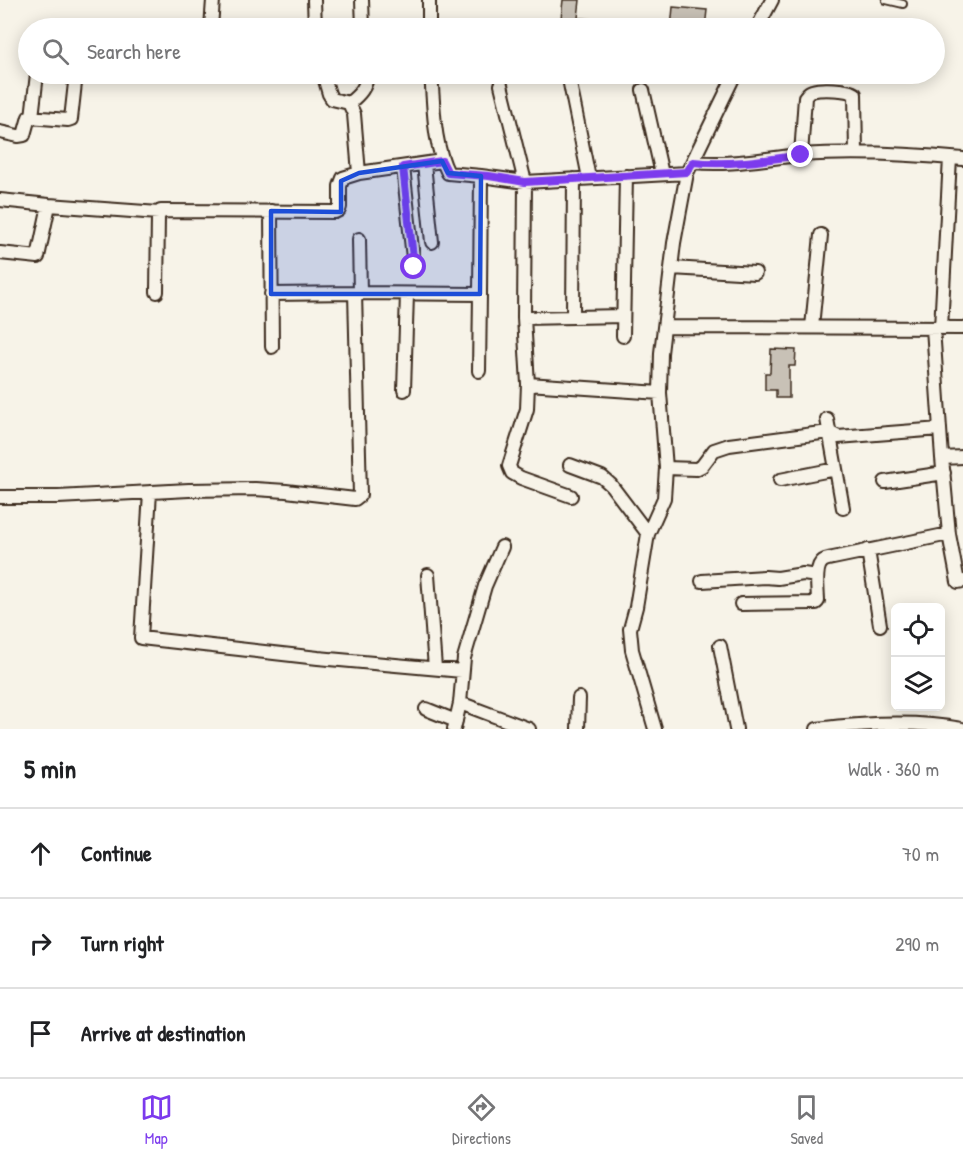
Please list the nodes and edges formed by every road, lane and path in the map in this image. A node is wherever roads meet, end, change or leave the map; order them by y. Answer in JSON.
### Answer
{"nodes":[{"id":1,"x":213,"y":0,"type":"edge"},
{"id":2,"x":314,"y":0,"type":"edge"},
{"id":3,"x":362,"y":0,"type":"edge"},
{"id":4,"x":429,"y":0,"type":"edge"},
{"id":5,"x":772,"y":0,"type":"edge"},
{"id":6,"x":886,"y":0,"type":"edge"},
{"id":7,"x":903,"y":4,"type":"dead end"},
{"id":8,"x":212,"y":18,"type":"edge"},
{"id":9,"x":315,"y":18,"type":"edge"},
{"id":10,"x":363,"y":18,"type":"edge"},
{"id":11,"x":429,"y":18,"type":"edge"},
{"id":12,"x":762,"y":18,"type":"edge"},
{"id":13,"x":36,"y":84,"type":"edge"},
{"id":14,"x":75,"y":84,"type":"edge"},
{"id":15,"x":326,"y":84,"type":"edge"},
{"id":16,"x":366,"y":84,"type":"edge"},
{"id":17,"x":432,"y":84,"type":"edge"},
{"id":18,"x":570,"y":84,"type":"dead end"},
{"id":19,"x":730,"y":84,"type":"edge"},
{"id":20,"x":501,"y":85,"type":"dead end"},
{"id":21,"x":643,"y":90,"type":"dead end"},
{"id":22,"x":349,"y":104,"type":"junction"},
{"id":23,"x":32,"y":117,"type":"junction"},
{"id":24,"x":0,"y":132,"type":"edge"},
{"id":25,"x":856,"y":153,"type":"junction"},
{"id":26,"x":801,"y":155,"type":"junction"},
{"id":27,"x":950,"y":158,"type":"junction"},
{"id":28,"x":963,"y":159,"type":"edge"},
{"id":29,"x":442,"y":161,"type":"junction"},
{"id":30,"x":424,"y":164,"type":"junction"},
{"id":31,"x":403,"y":167,"type":"junction"},
{"id":32,"x":690,"y":167,"type":"junction"},
{"id":33,"x":359,"y":173,"type":"junction"},
{"id":34,"x":662,"y":174,"type":"junction"},
{"id":35,"x":481,"y":176,"type":"junction"},
{"id":36,"x":626,"y":176,"type":"junction"},
{"id":37,"x":590,"y":178,"type":"junction"},
{"id":38,"x":574,"y":179,"type":"junction"},
{"id":39,"x":525,"y":182,"type":"junction"},
{"id":40,"x":0,"y":200,"type":"edge"},
{"id":41,"x":49,"y":205,"type":"junction"},
{"id":42,"x":271,"y":211,"type":"junction"},
{"id":43,"x":159,"y":213,"type":"junction"},
{"id":44,"x":821,"y":236,"type":"dead end"},
{"id":45,"x":359,"y":239,"type":"dead end"},
{"id":46,"x":432,"y":242,"type":"dead end"},
{"id":47,"x":0,"y":253,"type":"edge"},
{"id":48,"x":414,"y":267,"type":"dead end"},
{"id":49,"x":672,"y":268,"type":"junction"},
{"id":50,"x":754,"y":273,"type":"dead end"},
{"id":51,"x":157,"y":292,"type":"dead end"},
{"id":52,"x":357,"y":293,"type":"junction"},
{"id":53,"x":271,"y":294,"type":"junction"},
{"id":54,"x":407,"y":294,"type":"junction"},
{"id":55,"x":480,"y":294,"type":"junction"},
{"id":56,"x":573,"y":316,"type":"junction"},
{"id":57,"x":622,"y":316,"type":"junction"},
{"id":58,"x":524,"y":318,"type":"junction"},
{"id":59,"x":665,"y":327,"type":"junction"},
{"id":60,"x":812,"y":327,"type":"junction"},
{"id":61,"x":937,"y":328,"type":"junction"},
{"id":62,"x":963,"y":328,"type":"edge"},
{"id":63,"x":623,"y":336,"type":"dead end"},
{"id":64,"x":272,"y":347,"type":"dead end"},
{"id":65,"x":479,"y":370,"type":"dead end"},
{"id":66,"x":528,"y":384,"type":"junction"},
{"id":67,"x":404,"y":390,"type":"dead end"},
{"id":68,"x":660,"y":393,"type":"junction"},
{"id":69,"x":826,"y":419,"type":"dead end"},
{"id":70,"x":940,"y":429,"type":"junction"},
{"id":71,"x":829,"y":432,"type":"junction"},
{"id":72,"x":963,"y":457,"type":"edge"},
{"id":73,"x":942,"y":458,"type":"junction"},
{"id":74,"x":570,"y":465,"type":"dead end"},
{"id":75,"x":666,"y":468,"type":"junction"},
{"id":76,"x":836,"y":469,"type":"junction"},
{"id":77,"x":944,"y":473,"type":"junction"},
{"id":78,"x":780,"y":480,"type":"dead end"},
{"id":79,"x":885,"y":482,"type":"dead end"},
{"id":80,"x":150,"y":492,"type":"junction"},
{"id":81,"x":0,"y":496,"type":"edge"},
{"id":82,"x":571,"y":496,"type":"dead end"},
{"id":83,"x":843,"y":508,"type":"dead end"},
{"id":84,"x":648,"y":534,"type":"junction"},
{"id":85,"x":949,"y":534,"type":"junction"},
{"id":86,"x":502,"y":547,"type":"dead end"},
{"id":87,"x":868,"y":550,"type":"junction"},
{"id":88,"x":428,"y":575,"type":"dead end"},
{"id":89,"x":818,"y":576,"type":"junction"},
{"id":90,"x":702,"y":581,"type":"dead end"},
{"id":91,"x":963,"y":581,"type":"edge"},
{"id":92,"x":741,"y":604,"type":"dead end"},
{"id":93,"x":880,"y":625,"type":"dead end"},
{"id":94,"x":720,"y":646,"type":"dead end"},
{"id":95,"x":435,"y":668,"type":"junction"},
{"id":96,"x":462,"y":671,"type":"junction"},
{"id":97,"x":579,"y":698,"type":"dead end"},
{"id":98,"x":460,"y":703,"type":"junction"},
{"id":99,"x":426,"y":709,"type":"dead end"},
{"id":100,"x":455,"y":725,"type":"edge"},
{"id":101,"x":529,"y":729,"type":"edge"},
{"id":102,"x":578,"y":729,"type":"edge"},
{"id":103,"x":655,"y":729,"type":"edge"},
{"id":104,"x":736,"y":729,"type":"edge"},
{"id":105,"x":818,"y":729,"type":"edge"},
{"id":106,"x":962,"y":729,"type":"edge"}],
"edges":[{"from":1,"to":8,"type":"street"},
{"from":2,"to":9,"type":"street"},
{"from":3,"to":10,"type":"street"},
{"from":4,"to":11,"type":"street"},
{"from":5,"to":12,"type":"street"},
{"from":6,"to":7,"type":"lane"},
{"from":13,"to":23,"type":"street"},
{"from":14,"to":23,"type":"street"},
{"from":15,"to":22,"type":"street"},
{"from":16,"to":22,"type":"street"},
{"from":17,"to":29,"type":"street"},
{"from":18,"to":37,"type":"street"},
{"from":19,"to":32,"type":"street"},
{"from":20,"to":39,"type":"street"},
{"from":21,"to":34,"type":"street"},
{"from":22,"to":33,"type":"street"},
{"from":23,"to":24,"type":"street"},
{"from":25,"to":26,"type":"street"},
{"from":25,"to":26,"type":"street"},
{"from":25,"to":27,"type":"street"},
{"from":26,"to":32,"type":"street"},
{"from":27,"to":28,"type":"street"},
{"from":27,"to":61,"type":"street"},
{"from":29,"to":30,"type":"street"},
{"from":29,"to":35,"type":"street"},
{"from":30,"to":31,"type":"street"},
{"from":30,"to":46,"type":"street"},
{"from":31,"to":33,"type":"street"},
{"from":31,"to":48,"type":"street"},
{"from":32,"to":34,"type":"street"},
{"from":32,"to":49,"type":"street"},
{"from":33,"to":42,"type":"street"},
{"from":34,"to":36,"type":"street"},
{"from":35,"to":39,"type":"street"},
{"from":35,"to":55,"type":"street"},
{"from":36,"to":37,"type":"street"},
{"from":36,"to":57,"type":"street"},
{"from":37,"to":38,"type":"street"},
{"from":38,"to":39,"type":"street"},
{"from":38,"to":56,"type":"street"},
{"from":39,"to":58,"type":"street"},
{"from":40,"to":41,"type":"street"},
{"from":41,"to":43,"type":"street"},
{"from":41,"to":47,"type":"street"},
{"from":42,"to":43,"type":"street"},
{"from":42,"to":53,"type":"street"},
{"from":43,"to":51,"type":"street"},
{"from":44,"to":60,"type":"street"},
{"from":45,"to":52,"type":"street"},
{"from":49,"to":50,"type":"street"},
{"from":49,"to":59,"type":"street"},
{"from":52,"to":53,"type":"street"},
{"from":52,"to":54,"type":"street"},
{"from":52,"to":80,"type":"street"},
{"from":53,"to":64,"type":"street"},
{"from":54,"to":55,"type":"street"},
{"from":54,"to":67,"type":"street"},
{"from":55,"to":65,"type":"street"},
{"from":56,"to":57,"type":"street"},
{"from":56,"to":58,"type":"street"},
{"from":57,"to":63,"type":"street"},
{"from":58,"to":66,"type":"street"},
{"from":59,"to":60,"type":"street"},
{"from":59,"to":68,"type":"street"},
{"from":60,"to":61,"type":"street"},
{"from":61,"to":62,"type":"street"},
{"from":61,"to":70,"type":"street"},
{"from":66,"to":68,"type":"street"},
{"from":66,"to":82,"type":"street"},
{"from":68,"to":75,"type":"street"},
{"from":69,"to":71,"type":"street"},
{"from":70,"to":71,"type":"street"},
{"from":70,"to":73,"type":"street"},
{"from":71,"to":75,"type":"street"},
{"from":71,"to":76,"type":"street"},
{"from":72,"to":73,"type":"street"},
{"from":73,"to":77,"type":"street"},
{"from":74,"to":84,"type":"street"},
{"from":75,"to":84,"type":"street"},
{"from":76,"to":78,"type":"street"},
{"from":76,"to":83,"type":"street"},
{"from":77,"to":79,"type":"street"},
{"from":77,"to":85,"type":"street"},
{"from":80,"to":81,"type":"street"},
{"from":80,"to":95,"type":"street"},
{"from":84,"to":103,"type":"street"},
{"from":85,"to":87,"type":"street"},
{"from":85,"to":91,"type":"street"},
{"from":86,"to":96,"type":"street"},
{"from":87,"to":89,"type":"street"},
{"from":87,"to":93,"type":"street"},
{"from":88,"to":95,"type":"street"},
{"from":89,"to":90,"type":"street"},
{"from":89,"to":92,"type":"street"},
{"from":94,"to":104,"type":"street"},
{"from":95,"to":96,"type":"street"},
{"from":96,"to":98,"type":"street"},
{"from":97,"to":102,"type":"street"},
{"from":98,"to":100,"type":"street"},
{"from":98,"to":101,"type":"street"},
{"from":99,"to":100,"type":"street"},
{"from":105,"to":106,"type":"street"}]}
